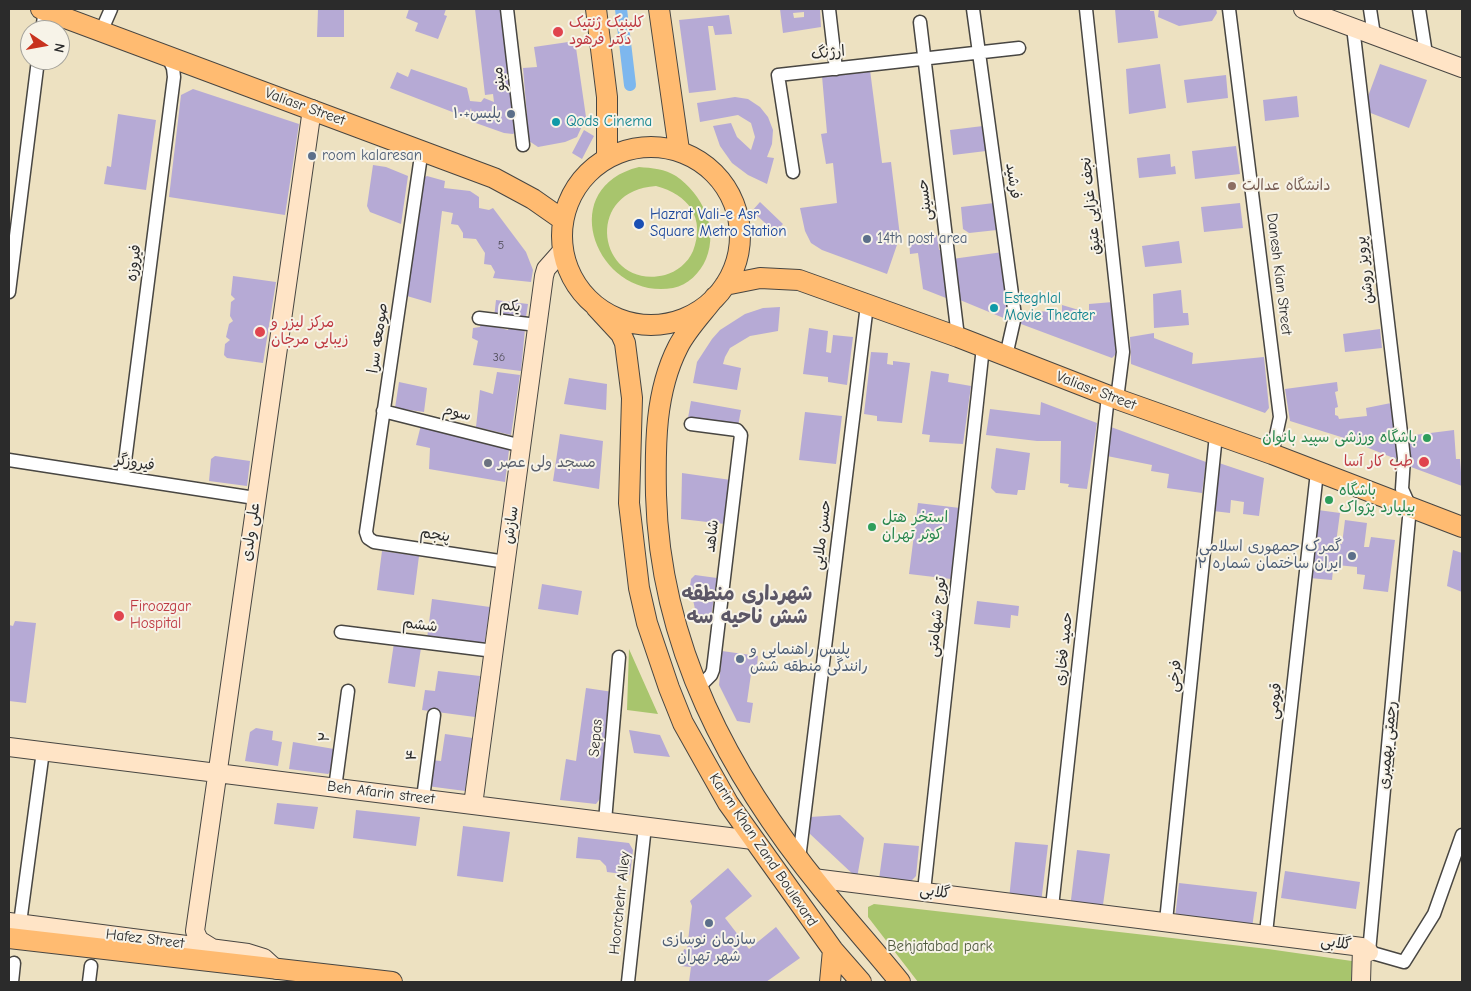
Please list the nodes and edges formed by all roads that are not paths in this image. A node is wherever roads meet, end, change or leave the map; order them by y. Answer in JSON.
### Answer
{"nodes":[{"id":1,"x":111,"y":9,"type":"edge"},
{"id":2,"x":507,"y":9,"type":"edge"},
{"id":3,"x":596,"y":9,"type":"edge"},
{"id":4,"x":659,"y":9,"type":"edge"},
{"id":5,"x":829,"y":9,"type":"edge"},
{"id":6,"x":973,"y":9,"type":"edge"},
{"id":7,"x":1086,"y":9,"type":"edge"},
{"id":8,"x":1229,"y":9,"type":"edge"},
{"id":9,"x":1370,"y":9,"type":"edge"},
{"id":10,"x":1419,"y":9,"type":"edge"},
{"id":11,"x":1312,"y":10,"type":"edge"},
{"id":12,"x":43,"y":16,"type":"edge"},
{"id":13,"x":920,"y":22,"type":"dead end"},
{"id":14,"x":1353,"y":27,"type":"junction"},
{"id":15,"x":98,"y":29,"type":"junction"},
{"id":16,"x":1374,"y":35,"type":"junction"},
{"id":17,"x":1019,"y":48,"type":"dead end"},
{"id":18,"x":979,"y":52,"type":"junction"},
{"id":19,"x":1426,"y":54,"type":"junction"},
{"id":20,"x":167,"y":55,"type":"junction"},
{"id":21,"x":924,"y":58,"type":"junction"},
{"id":22,"x":1462,"y":68,"type":"edge"},
{"id":23,"x":836,"y":69,"type":"junction"},
{"id":24,"x":37,"y":70,"type":"edge"},
{"id":25,"x":312,"y":110,"type":"junction"},
{"id":26,"x":523,"y":146,"type":"dead end"},
{"id":27,"x":422,"y":150,"type":"junction"},
{"id":28,"x":679,"y":150,"type":"junction"},
{"id":29,"x":607,"y":158,"type":"junction"},
{"id":30,"x":793,"y":172,"type":"dead end"},
{"id":31,"x":562,"y":220,"type":"junction"},
{"id":32,"x":562,"y":251,"type":"junction"},
{"id":33,"x":720,"y":291,"type":"junction"},
{"id":34,"x":9,"y":292,"type":"edge"},
{"id":35,"x":867,"y":305,"type":"junction"},
{"id":36,"x":596,"y":307,"type":"junction"},
{"id":37,"x":479,"y":318,"type":"dead end"},
{"id":38,"x":538,"y":325,"type":"junction"},
{"id":39,"x":958,"y":337,"type":"junction"},
{"id":40,"x":983,"y":347,"type":"junction"},
{"id":41,"x":1006,"y":356,"type":"junction"},
{"id":42,"x":1112,"y":397,"type":"junction"},
{"id":43,"x":384,"y":411,"type":"junction"},
{"id":44,"x":691,"y":424,"type":"dead end"},
{"id":45,"x":1216,"y":435,"type":"junction"},
{"id":46,"x":522,"y":446,"type":"junction"},
{"id":47,"x":1272,"y":454,"type":"junction"},
{"id":48,"x":9,"y":460,"type":"edge"},
{"id":49,"x":1317,"y":472,"type":"junction"},
{"id":50,"x":123,"y":478,"type":"junction"},
{"id":51,"x":256,"y":498,"type":"junction"},
{"id":52,"x":1410,"y":507,"type":"junction"},
{"id":53,"x":1462,"y":527,"type":"edge"},
{"id":54,"x":366,"y":532,"type":"joint"},
{"id":55,"x":506,"y":562,"type":"junction"},
{"id":56,"x":341,"y":632,"type":"dead end"},
{"id":57,"x":494,"y":650,"type":"junction"},
{"id":58,"x":619,"y":657,"type":"dead end"},
{"id":59,"x":697,"y":689,"type":"junction"},
{"id":60,"x":348,"y":691,"type":"dead end"},
{"id":61,"x":434,"y":715,"type":"dead end"},
{"id":62,"x":9,"y":747,"type":"edge"},
{"id":63,"x":43,"y":751,"type":"junction"},
{"id":64,"x":216,"y":773,"type":"junction"},
{"id":65,"x":335,"y":788,"type":"junction"},
{"id":66,"x":423,"y":798,"type":"junction"},
{"id":67,"x":473,"y":805,"type":"junction"},
{"id":68,"x":605,"y":821,"type":"junction"},
{"id":69,"x":645,"y":826,"type":"junction"},
{"id":70,"x":1462,"y":834,"type":"edge"},
{"id":71,"x":753,"y":840,"type":"junction"},
{"id":72,"x":799,"y":859,"type":"junction"},
{"id":73,"x":818,"y":884,"type":"junction"},
{"id":74,"x":924,"y":896,"type":"junction"},
{"id":75,"x":1051,"y":912,"type":"junction"},
{"id":76,"x":1165,"y":926,"type":"junction"},
{"id":77,"x":14,"y":930,"type":"edge"},
{"id":78,"x":1265,"y":938,"type":"junction"},
{"id":79,"x":212,"y":948,"type":"junction"},
{"id":80,"x":832,"y":950,"type":"junction"},
{"id":81,"x":1365,"y":952,"type":"junction"},
{"id":82,"x":14,"y":963,"type":"dead end"},
{"id":83,"x":91,"y":966,"type":"dead end"},
{"id":84,"x":277,"y":970,"type":"junction"},
{"id":85,"x":338,"y":979,"type":"edge"},
{"id":86,"x":12,"y":982,"type":"edge"},
{"id":87,"x":89,"y":982,"type":"edge"},
{"id":88,"x":392,"y":982,"type":"edge"},
{"id":89,"x":628,"y":982,"type":"edge"},
{"id":90,"x":830,"y":982,"type":"edge"},
{"id":91,"x":861,"y":982,"type":"edge"},
{"id":92,"x":900,"y":982,"type":"edge"},
{"id":93,"x":1362,"y":982,"type":"edge"},
{"id":94,"x":1370,"y":982,"type":"edge"}],
"edges":[{"from":1,"to":15,"type":"street"},
{"from":2,"to":26,"type":"street","name":"مینو"},
{"from":3,"to":29,"type":"main road"},
{"from":4,"to":28,"type":"main road"},
{"from":5,"to":23,"type":"street"},
{"from":6,"to":18,"type":"street","name":"فرشید"},
{"from":7,"to":42,"type":"street","name":"نجف غزایی عتیق"},
{"from":8,"to":47,"type":"street","name":"Danesh Kian Street"},
{"from":9,"to":16,"type":"street"},
{"from":10,"to":19,"type":"street"},
{"from":11,"to":14,"type":"street"},
{"from":12,"to":15,"type":"main road","name":"Valiasr Street"},
{"from":13,"to":21,"type":"street","name":"حسینی"},
{"from":14,"to":16,"type":"street"},
{"from":14,"to":52,"type":"street","name":"پرویز روشن"},
{"from":15,"to":20,"type":"main road","name":"Valiasr Street"},
{"from":16,"to":19,"type":"street"},
{"from":17,"to":18,"type":"street","name":"ارژنگ"},
{"from":18,"to":21,"type":"street","name":"ارژنگ"},
{"from":18,"to":41,"type":"street","name":"فرشید"},
{"from":19,"to":22,"type":"street"},
{"from":20,"to":25,"type":"main road","name":"Valiasr Street"},
{"from":20,"to":50,"type":"street","name":"فیروزه"},
{"from":21,"to":23,"type":"street","name":"ارژنگ"},
{"from":21,"to":39,"type":"street","name":"حسینی"},
{"from":23,"to":30,"type":"street","name":"ارژنگ"},
{"from":24,"to":34,"type":"street"},
{"from":25,"to":27,"type":"main road","name":"Valiasr Street"},
{"from":25,"to":51,"type":"street","name":"علی ولدی"},
{"from":27,"to":31,"type":"main road","name":"Valiasr Street"},
{"from":27,"to":43,"type":"street","name":"صومعه سرا"},
{"from":28,"to":29,"type":"main road"},
{"from":28,"to":33,"type":"main road"},
{"from":29,"to":31,"type":"main road"},
{"from":31,"to":32,"type":"main road"},
{"from":32,"to":36,"type":"main road"},
{"from":32,"to":38,"type":"street","name":"سازش"},
{"from":33,"to":35,"type":"main road","name":"Valiasr Street"},
{"from":33,"to":36,"type":"main road"},
{"from":33,"to":59,"type":"main road","name":"Karim Khan Zand Boulevard"},
{"from":35,"to":39,"type":"main road","name":"Valiasr Street"},
{"from":35,"to":72,"type":"street","name":"حسن ملایی"},
{"from":36,"to":71,"type":"main road","name":"Karim Khan Zand Boulevard"},
{"from":37,"to":38,"type":"street","name":"یکم"},
{"from":38,"to":46,"type":"street","name":"سازش"},
{"from":39,"to":40,"type":"main road","name":"Valiasr Street"},
{"from":40,"to":41,"type":"main road","name":"Valiasr Street"},
{"from":40,"to":74,"type":"street","name":"تورج شهامتی"},
{"from":41,"to":42,"type":"main road","name":"Valiasr Street"},
{"from":42,"to":45,"type":"main road","name":"Valiasr Street"},
{"from":42,"to":75,"type":"street","name":"حمید فخاری"},
{"from":43,"to":46,"type":"street","name":"سوم"},
{"from":43,"to":54,"type":"street","name":"صومعه سرا"},
{"from":44,"to":59,"type":"street","name":"شاهد"},
{"from":45,"to":47,"type":"main road","name":"Valiasr Street"},
{"from":45,"to":76,"type":"street","name":"فرخی"},
{"from":46,"to":55,"type":"street","name":"سازش"},
{"from":47,"to":49,"type":"main road","name":"Valiasr Street"},
{"from":48,"to":50,"type":"street","name":"فیروزگر"},
{"from":49,"to":52,"type":"main road","name":"Valiasr Street"},
{"from":49,"to":78,"type":"street","name":"قیومی"},
{"from":50,"to":51,"type":"street","name":"فیروزگر"},
{"from":51,"to":64,"type":"street","name":"علی ولدی"},
{"from":52,"to":53,"type":"main road","name":"Valiasr Street"},
{"from":52,"to":81,"type":"street","name":"رحمتی بهمبری"},
{"from":54,"to":55,"type":"street","name":"پنجم"},
{"from":55,"to":57,"type":"street","name":"سازش"},
{"from":56,"to":57,"type":"street","name":"ششم"},
{"from":57,"to":67,"type":"street","name":"سازش"},
{"from":58,"to":68,"type":"street","name":"Sepas"},
{"from":59,"to":72,"type":"main road","name":"Karim Khan Zand Boulevard"},
{"from":60,"to":65,"type":"street","name":"۲"},
{"from":61,"to":66,"type":"street","name":"۴"},
{"from":62,"to":63,"type":"street","name":"Beh Afarin street"},
{"from":63,"to":64,"type":"street","name":"Beh Afarin street"},
{"from":63,"to":77,"type":"street"},
{"from":64,"to":65,"type":"street","name":"Beh Afarin street"},
{"from":64,"to":79,"type":"street","name":"علی ولدی"},
{"from":65,"to":66,"type":"street","name":"Beh Afarin street"},
{"from":66,"to":67,"type":"street","name":"Beh Afarin street"},
{"from":67,"to":68,"type":"street","name":"Beh Afarin street"},
{"from":68,"to":69,"type":"street","name":"Beh Afarin street"},
{"from":69,"to":71,"type":"street","name":"Beh Afarin street"},
{"from":69,"to":89,"type":"street","name":"Hoorchehr Alley"},
{"from":70,"to":81,"type":"street"},
{"from":71,"to":80,"type":"main road","name":"Karim Khan Zand Boulevard"},
{"from":72,"to":73,"type":"main road","name":"Karim Khan Zand Boulevard"},
{"from":73,"to":74,"type":"street","name":"گلابی"},
{"from":73,"to":92,"type":"main road","name":"Karim Khan Zand Boulevard"},
{"from":74,"to":75,"type":"street","name":"گلابی"},
{"from":75,"to":76,"type":"street","name":"گلابی"},
{"from":76,"to":78,"type":"street","name":"گلابی"},
{"from":77,"to":79,"type":"street","name":"Hafez Street"},
{"from":77,"to":84,"type":"main road","name":"Hafez Street"},
{"from":78,"to":81,"type":"street","name":"گلابی"},
{"from":79,"to":84,"type":"street","name":"Hafez Street"},
{"from":80,"to":90,"type":"main road"},
{"from":80,"to":91,"type":"main road","name":"Karim Khan Zand Boulevard"},
{"from":81,"to":93,"type":"street","name":"رحمتی بهمبری"},
{"from":81,"to":94,"type":"street","name":"رحمتی بهمبری"},
{"from":82,"to":86,"type":"street"},
{"from":83,"to":87,"type":"street"},
{"from":84,"to":85,"type":"main road","name":"Hafez Street"},
{"from":85,"to":88,"type":"main road","name":"Hafez Street"}]}
